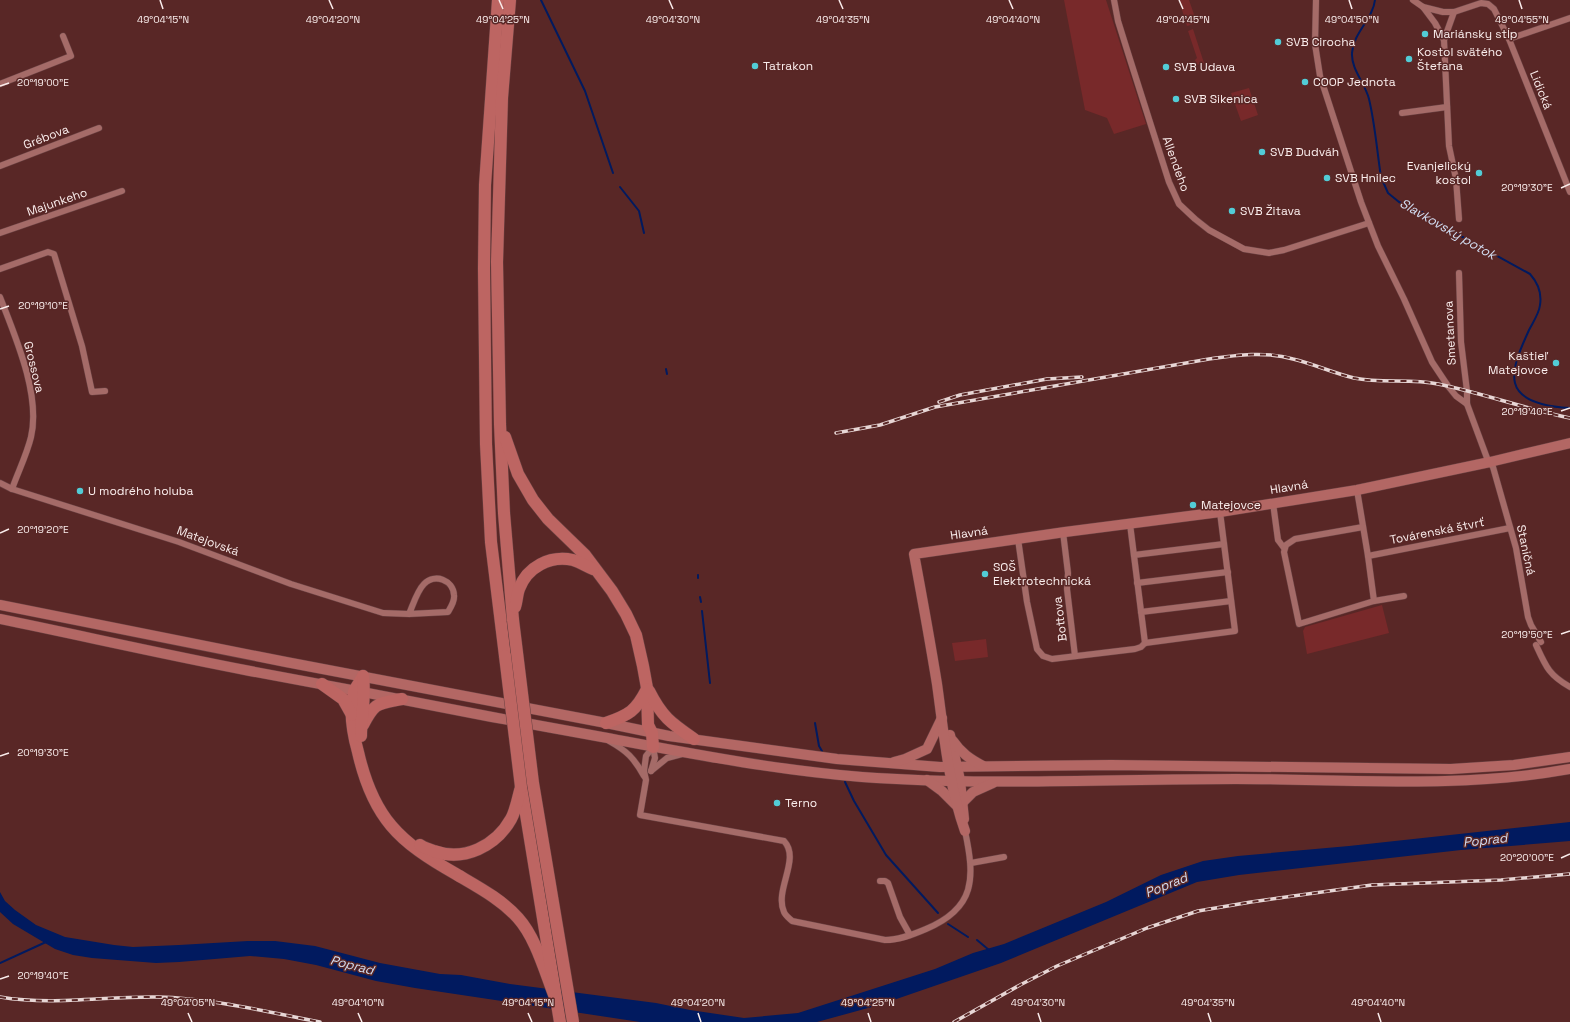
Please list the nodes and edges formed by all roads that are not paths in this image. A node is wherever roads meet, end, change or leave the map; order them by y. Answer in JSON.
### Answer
{"nodes":[{"id":1,"x":498,"y":0,"type":"edge"},
{"id":2,"x":510,"y":0,"type":"edge"},
{"id":3,"x":1114,"y":0,"type":"edge"},
{"id":4,"x":1316,"y":0,"type":"edge"},
{"id":5,"x":1414,"y":0,"type":"edge"},
{"id":6,"x":1488,"y":2,"type":"edge"},
{"id":7,"x":1423,"y":7,"type":"junction"},
{"id":8,"x":1454,"y":12,"type":"junction"},
{"id":9,"x":1570,"y":18,"type":"edge"},
{"id":10,"x":63,"y":36,"type":"dead end"},
{"id":11,"x":1509,"y":39,"type":"junction"},
{"id":12,"x":1444,"y":40,"type":"junction"},
{"id":13,"x":0,"y":84,"type":"edge"},
{"id":14,"x":1447,"y":107,"type":"junction"},
{"id":15,"x":1402,"y":113,"type":"dead end"},
{"id":16,"x":99,"y":128,"type":"dead end"},
{"id":17,"x":0,"y":166,"type":"edge"},
{"id":18,"x":122,"y":191,"type":"dead end"},
{"id":19,"x":1570,"y":192,"type":"edge"},
{"id":20,"x":1459,"y":219,"type":"dead end"},
{"id":21,"x":1369,"y":223,"type":"junction"},
{"id":22,"x":0,"y":233,"type":"edge"},
{"id":23,"x":0,"y":269,"type":"edge"},
{"id":24,"x":1459,"y":273,"type":"dead end"},
{"id":25,"x":0,"y":297,"type":"edge"},
{"id":26,"x":105,"y":391,"type":"dead end"},
{"id":27,"x":1467,"y":404,"type":"junction"},
{"id":28,"x":500,"y":424,"type":"junction"},
{"id":29,"x":1570,"y":443,"type":"edge"},
{"id":30,"x":1489,"y":460,"type":"junction"},
{"id":31,"x":0,"y":483,"type":"edge"},
{"id":32,"x":12,"y":489,"type":"junction"},
{"id":33,"x":1357,"y":490,"type":"junction"},
{"id":34,"x":1273,"y":503,"type":"junction"},
{"id":35,"x":1220,"y":512,"type":"junction"},
{"id":36,"x":1130,"y":524,"type":"junction"},
{"id":37,"x":1363,"y":526,"type":"junction"},
{"id":38,"x":1510,"y":528,"type":"junction"},
{"id":39,"x":1063,"y":532,"type":"junction"},
{"id":40,"x":1018,"y":539,"type":"junction"},
{"id":41,"x":1224,"y":544,"type":"junction"},
{"id":42,"x":1284,"y":548,"type":"junction"},
{"id":43,"x":1134,"y":555,"type":"junction"},
{"id":44,"x":1368,"y":556,"type":"junction"},
{"id":45,"x":595,"y":570,"type":"junction"},
{"id":46,"x":1228,"y":572,"type":"junction"},
{"id":47,"x":1137,"y":583,"type":"junction"},
{"id":48,"x":1404,"y":596,"type":"dead end"},
{"id":49,"x":1231,"y":601,"type":"junction"},
{"id":50,"x":1374,"y":601,"type":"junction"},
{"id":51,"x":0,"y":605,"type":"edge"},
{"id":52,"x":1141,"y":612,"type":"junction"},
{"id":53,"x":409,"y":614,"type":"junction"},
{"id":54,"x":0,"y":619,"type":"edge"},
{"id":55,"x":513,"y":620,"type":"junction"},
{"id":56,"x":1145,"y":643,"type":"junction"},
{"id":57,"x":1075,"y":656,"type":"junction"},
{"id":58,"x":363,"y":676,"type":"junction"},
{"id":59,"x":322,"y":684,"type":"junction"},
{"id":60,"x":647,"y":688,"type":"junction"},
{"id":61,"x":1570,"y":688,"type":"edge"},
{"id":62,"x":360,"y":692,"type":"junction"},
{"id":63,"x":402,"y":699,"type":"junction"},
{"id":64,"x":657,"y":706,"type":"junction"},
{"id":65,"x":353,"y":716,"type":"junction"},
{"id":66,"x":942,"y":718,"type":"junction"},
{"id":67,"x":606,"y":723,"type":"junction"},
{"id":68,"x":361,"y":729,"type":"junction"},
{"id":69,"x":652,"y":733,"type":"junction"},
{"id":70,"x":950,"y":735,"type":"junction"},
{"id":71,"x":603,"y":737,"type":"junction"},
{"id":72,"x":694,"y":739,"type":"junction"},
{"id":73,"x":653,"y":747,"type":"junction"},
{"id":74,"x":686,"y":753,"type":"junction"},
{"id":75,"x":1570,"y":757,"type":"edge"},
{"id":76,"x":886,"y":764,"type":"junction"},
{"id":77,"x":986,"y":767,"type":"junction"},
{"id":78,"x":953,"y":768,"type":"junction"},
{"id":79,"x":1570,"y":769,"type":"edge"},
{"id":80,"x":651,"y":771,"type":"junction"},
{"id":81,"x":646,"y":780,"type":"junction"},
{"id":82,"x":927,"y":780,"type":"junction"},
{"id":83,"x":955,"y":780,"type":"junction"},
{"id":84,"x":996,"y":781,"type":"junction"},
{"id":85,"x":521,"y":786,"type":"junction"},
{"id":86,"x":960,"y":804,"type":"junction"},
{"id":87,"x":965,"y":831,"type":"joint"},
{"id":88,"x":1004,"y":857,"type":"dead end"},
{"id":89,"x":971,"y":862,"type":"junction"},
{"id":90,"x":880,"y":882,"type":"dead end"},
{"id":91,"x":910,"y":935,"type":"junction"},
{"id":92,"x":555,"y":997,"type":"junction"},
{"id":93,"x":560,"y":1022,"type":"edge"},
{"id":94,"x":573,"y":1022,"type":"edge"}],
"edges":[{"from":1,"to":85,"type":"highway","bridge":true},
{"from":2,"to":28,"type":"highway"},
{"from":3,"to":21,"type":"street","name":"Allendeho"},
{"from":4,"to":21,"type":"street"},
{"from":5,"to":7,"type":"street"},
{"from":6,"to":8,"type":"street"},
{"from":6,"to":11,"type":"street","name":"Lidická"},
{"from":7,"to":8,"type":"street"},
{"from":7,"to":12,"type":"street"},
{"from":8,"to":12,"type":"street"},
{"from":9,"to":11,"type":"street"},
{"from":10,"to":13,"type":"street"},
{"from":11,"to":19,"type":"street","name":"Lidická"},
{"from":12,"to":14,"type":"street"},
{"from":14,"to":15,"type":"street"},
{"from":14,"to":20,"type":"street"},
{"from":16,"to":17,"type":"street","name":"Grébova"},
{"from":18,"to":22,"type":"street","name":"Majunkeho"},
{"from":21,"to":27,"type":"street"},
{"from":23,"to":26,"type":"street"},
{"from":24,"to":27,"type":"street","name":"Smetanova"},
{"from":25,"to":32,"type":"street","name":"Grossova"},
{"from":27,"to":30,"type":"street","name":"Staničná"},
{"from":28,"to":45,"type":"highway"},
{"from":28,"to":55,"type":"highway"},
{"from":29,"to":30,"type":"main road","name":"Hlavná"},
{"from":30,"to":33,"type":"main road","name":"Hlavná"},
{"from":30,"to":38,"type":"street","name":"Staničná"},
{"from":31,"to":32,"type":"street","name":"Matejovská"},
{"from":32,"to":53,"type":"street","name":"Matejovská"},
{"from":33,"to":34,"type":"main road","name":"Hlavná"},
{"from":33,"to":37,"type":"street"},
{"from":34,"to":35,"type":"main road","name":"Hlavná"},
{"from":34,"to":42,"type":"street"},
{"from":35,"to":36,"type":"main road","name":"Hlavná"},
{"from":35,"to":41,"type":"street"},
{"from":36,"to":39,"type":"main road","name":"Hlavná"},
{"from":36,"to":43,"type":"street"},
{"from":37,"to":42,"type":"street"},
{"from":37,"to":44,"type":"street"},
{"from":38,"to":44,"type":"street","name":"Továrenská štvrť"},
{"from":38,"to":61,"type":"street","name":"Staničná"},
{"from":39,"to":40,"type":"main road","name":"Hlavná"},
{"from":39,"to":57,"type":"street","name":"Bottova"},
{"from":40,"to":57,"type":"street"},
{"from":40,"to":66,"type":"main road","name":"Hlavná"},
{"from":41,"to":43,"type":"street"},
{"from":41,"to":46,"type":"street"},
{"from":42,"to":50,"type":"street"},
{"from":43,"to":47,"type":"street"},
{"from":44,"to":50,"type":"street"},
{"from":45,"to":55,"type":"highway"},
{"from":45,"to":60,"type":"highway"},
{"from":46,"to":47,"type":"street"},
{"from":46,"to":49,"type":"street"},
{"from":47,"to":52,"type":"street"},
{"from":48,"to":50,"type":"street"},
{"from":49,"to":52,"type":"street"},
{"from":49,"to":56,"type":"street"},
{"from":51,"to":58,"type":"main road"},
{"from":52,"to":56,"type":"street"},
{"from":53,"to":53,"type":"street","name":"Matejovská"},
{"from":54,"to":59,"type":"main road"},
{"from":55,"to":94,"type":"highway","bridge":true},
{"from":56,"to":57,"type":"street"},
{"from":58,"to":62,"type":"highway"},
{"from":58,"to":67,"type":"main road"},
{"from":59,"to":62,"type":"main road"},
{"from":59,"to":65,"type":"highway"},
{"from":60,"to":64,"type":"highway"},
{"from":60,"to":67,"type":"highway"},
{"from":60,"to":69,"type":"highway"},
{"from":62,"to":63,"type":"main road"},
{"from":62,"to":65,"type":"highway"},
{"from":62,"to":68,"type":"highway"},
{"from":63,"to":68,"type":"highway"},
{"from":63,"to":71,"type":"main road"},
{"from":64,"to":69,"type":"highway"},
{"from":64,"to":72,"type":"highway"},
{"from":65,"to":92,"type":"highway"},
{"from":66,"to":70,"type":"main road"},
{"from":66,"to":76,"type":"main road"},
{"from":66,"to":78,"type":"main road"},
{"from":67,"to":69,"type":"main road"},
{"from":68,"to":85,"type":"highway"},
{"from":69,"to":72,"type":"main road"},
{"from":69,"to":73,"type":"highway"},
{"from":70,"to":77,"type":"main road"},
{"from":70,"to":78,"type":"main road"},
{"from":71,"to":73,"type":"main road"},
{"from":71,"to":81,"type":"street"},
{"from":72,"to":76,"type":"main road"},
{"from":73,"to":74,"type":"main road"},
{"from":73,"to":80,"type":"street"},
{"from":73,"to":81,"type":"street"},
{"from":74,"to":80,"type":"street"},
{"from":74,"to":82,"type":"main road"},
{"from":75,"to":77,"type":"main road"},
{"from":76,"to":78,"type":"main road"},
{"from":77,"to":78,"type":"main road"},
{"from":78,"to":83,"type":"main road"},
{"from":79,"to":84,"type":"main road"},
{"from":80,"to":81,"type":"street"},
{"from":81,"to":91,"type":"street"},
{"from":82,"to":83,"type":"main road"},
{"from":82,"to":86,"type":"main road"},
{"from":83,"to":84,"type":"main road"},
{"from":83,"to":86,"type":"main road"},
{"from":84,"to":86,"type":"main road"},
{"from":85,"to":92,"type":"highway"},
{"from":86,"to":87,"type":"main road"},
{"from":87,"to":89,"type":"street"},
{"from":88,"to":89,"type":"street"},
{"from":89,"to":91,"type":"street"},
{"from":90,"to":91,"type":"street"},
{"from":92,"to":93,"type":"highway"}]}
